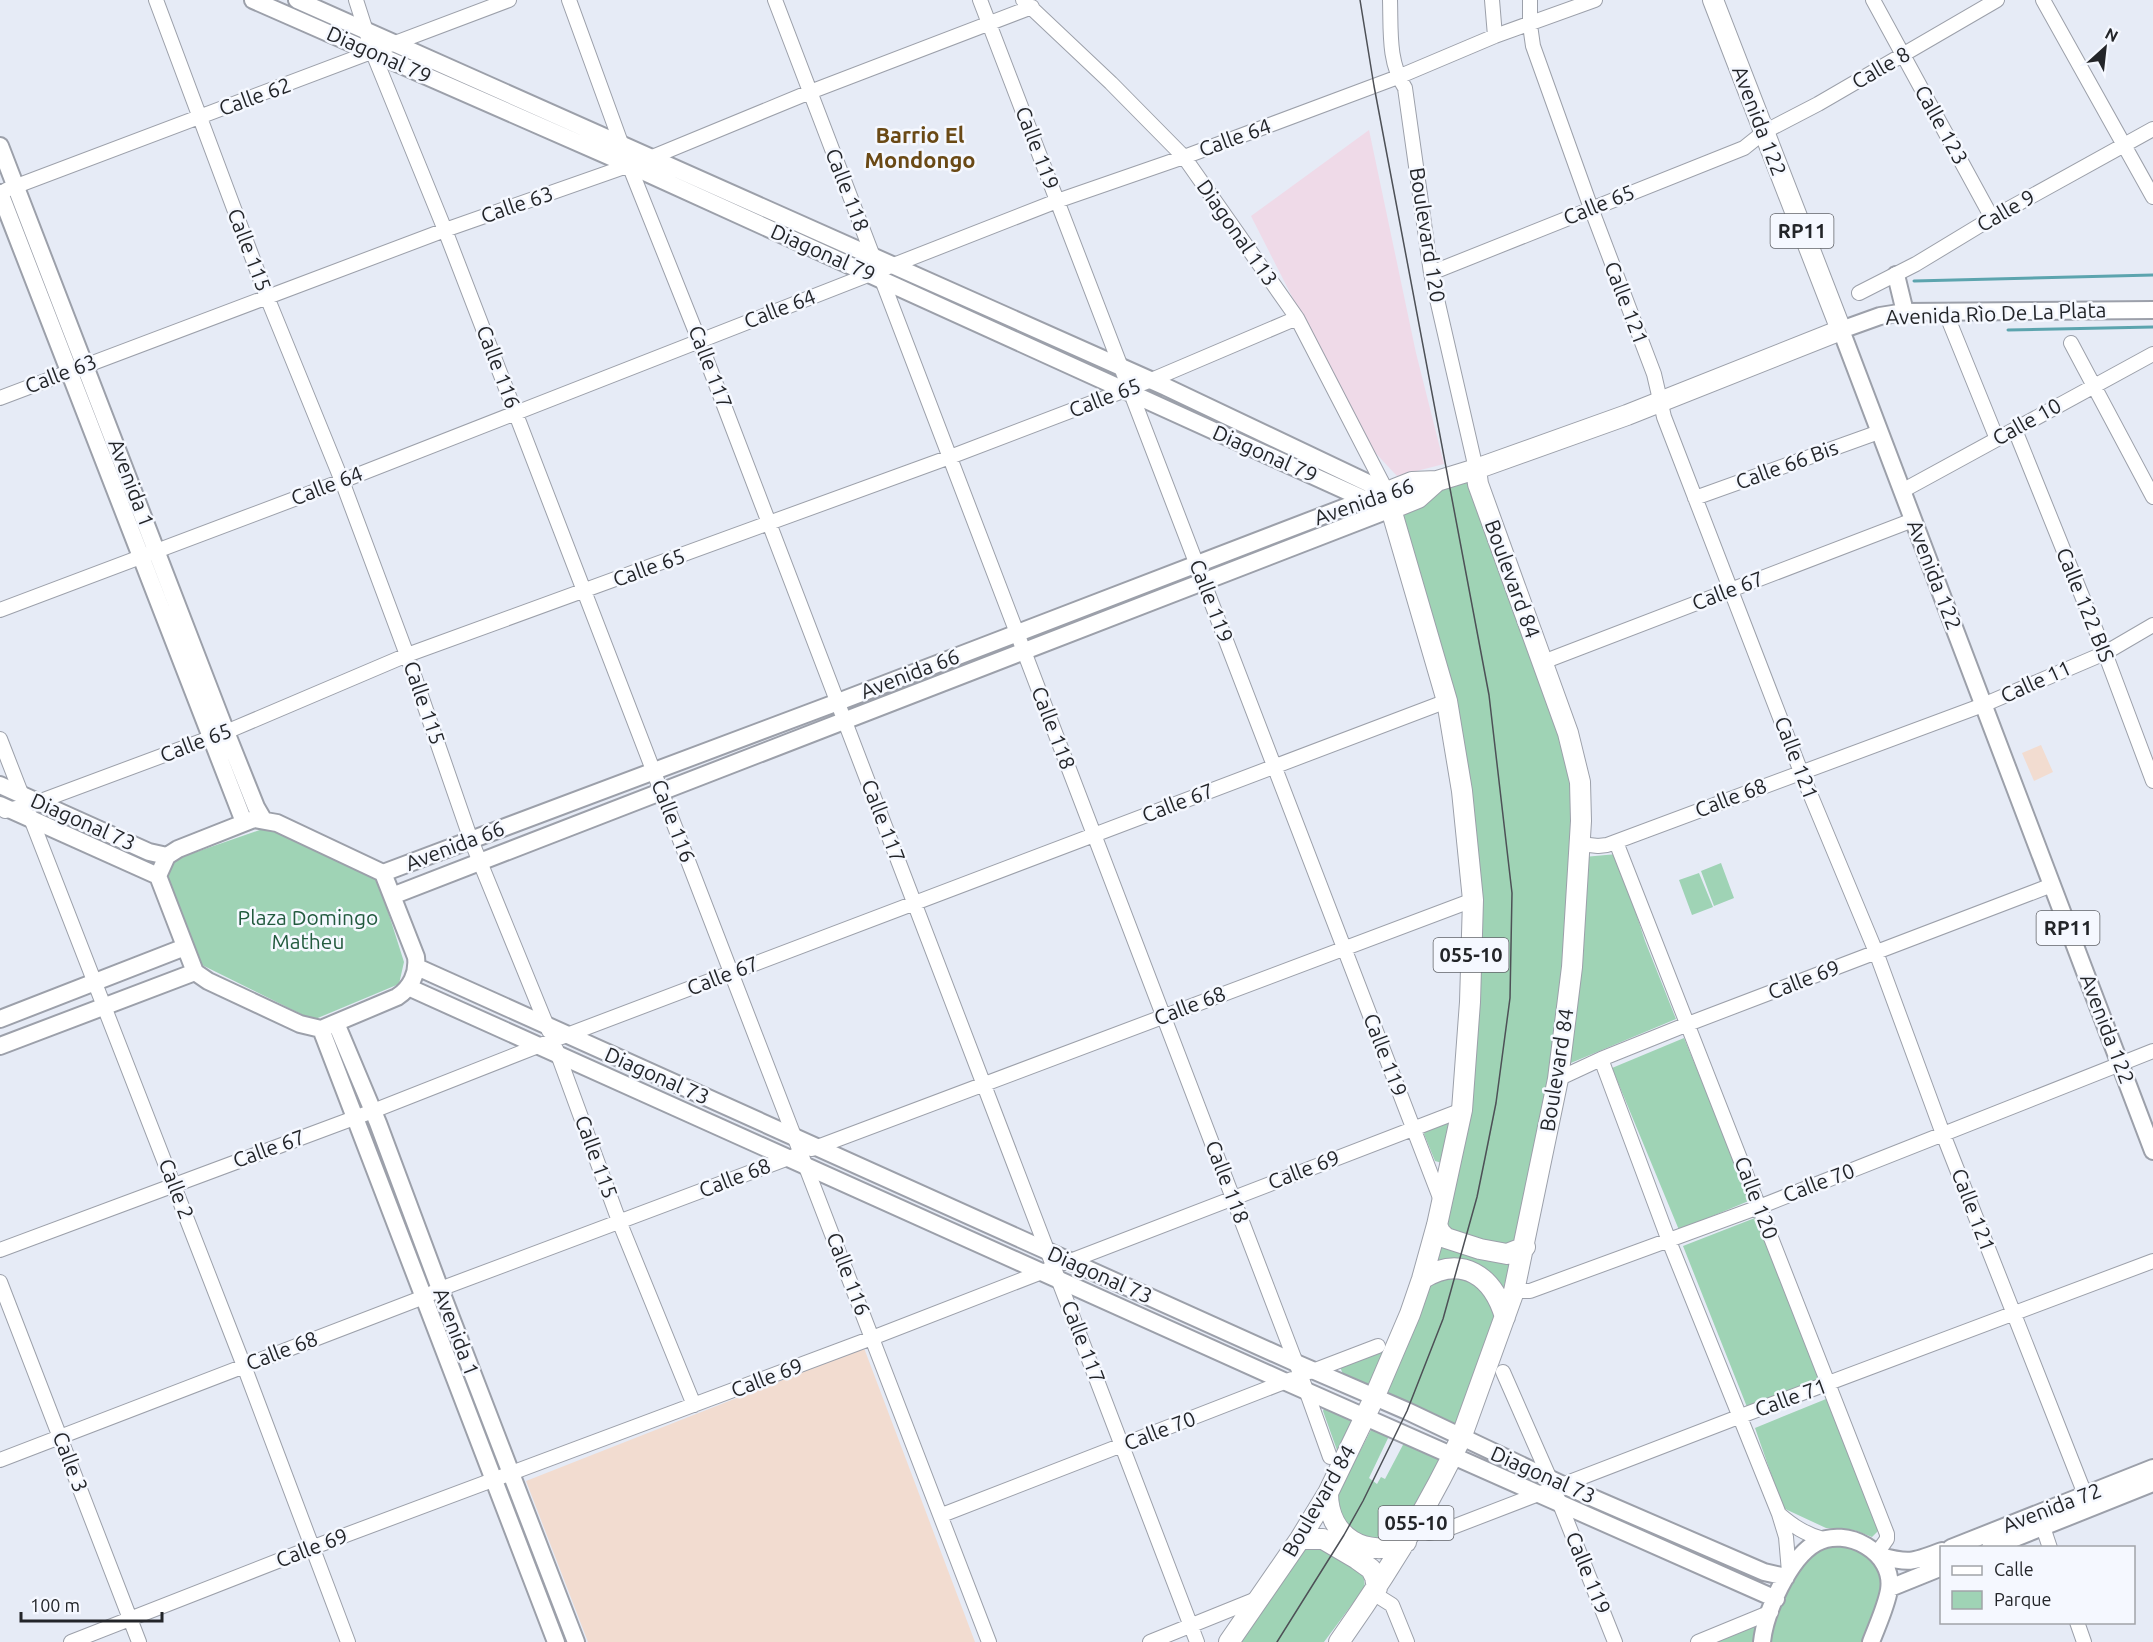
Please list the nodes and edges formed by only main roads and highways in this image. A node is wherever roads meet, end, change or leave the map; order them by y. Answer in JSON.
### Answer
{"nodes":[{"id":1,"x":253,"y":0,"type":"edge"},
{"id":2,"x":297,"y":0,"type":"edge"},
{"id":3,"x":1713,"y":0,"type":"edge"},
{"id":4,"x":0,"y":146,"type":"edge"},
{"id":5,"x":0,"y":193,"type":"edge"},
{"id":6,"x":880,"y":270,"type":"junction"},
{"id":7,"x":1896,"y":275,"type":"road end"},
{"id":8,"x":2153,"y":309,"type":"edge"},
{"id":9,"x":1905,"y":312,"type":"junction"},
{"id":10,"x":1840,"y":330,"type":"junction"},
{"id":11,"x":1476,"y":469,"type":"junction"},
{"id":12,"x":1364,"y":499,"type":"junction"},
{"id":13,"x":1389,"y":500,"type":"junction"},
{"id":14,"x":149,"y":553,"type":"junction"},
{"id":15,"x":218,"y":735,"type":"junction"},
{"id":16,"x":0,"y":785,"type":"edge"},
{"id":17,"x":29,"y":805,"type":"junction"},
{"id":18,"x":3,"y":809,"type":"edge"},
{"id":19,"x":263,"y":819,"type":"junction"},
{"id":20,"x":244,"y":822,"type":"junction"},
{"id":21,"x":167,"y":856,"type":"junction"},
{"id":22,"x":383,"y":873,"type":"junction"},
{"id":23,"x":158,"y":876,"type":"junction"},
{"id":24,"x":392,"y":896,"type":"junction"},
{"id":25,"x":184,"y":947,"type":"junction"},
{"id":26,"x":417,"y":967,"type":"junction"},
{"id":27,"x":195,"y":972,"type":"junction"},
{"id":28,"x":408,"y":987,"type":"junction"},
{"id":29,"x":0,"y":1019,"type":"edge"},
{"id":30,"x":328,"y":1026,"type":"junction"},
{"id":31,"x":553,"y":1041,"type":"junction"},
{"id":32,"x":0,"y":1046,"type":"edge"},
{"id":33,"x":2153,"y":1150,"type":"edge"},
{"id":34,"x":1437,"y":1225,"type":"junction"},
{"id":35,"x":1525,"y":1247,"type":"junction"},
{"id":36,"x":1422,"y":1279,"type":"junction"},
{"id":37,"x":1505,"y":1317,"type":"junction"},
{"id":38,"x":1301,"y":1377,"type":"junction"},
{"id":39,"x":1374,"y":1398,"type":"junction"},
{"id":40,"x":1366,"y":1418,"type":"junction"},
{"id":41,"x":1461,"y":1438,"type":"junction"},
{"id":42,"x":1452,"y":1456,"type":"junction"},
{"id":43,"x":2153,"y":1468,"type":"edge"},
{"id":44,"x":2153,"y":1483,"type":"edge"},
{"id":45,"x":1553,"y":1490,"type":"junction"},
{"id":46,"x":1328,"y":1493,"type":"junction"},
{"id":47,"x":2088,"y":1501,"type":"junction"},
{"id":48,"x":2040,"y":1520,"type":"junction"},
{"id":49,"x":1300,"y":1539,"type":"junction"},
{"id":50,"x":1406,"y":1542,"type":"junction"},
{"id":51,"x":1957,"y":1546,"type":"edge"},
{"id":52,"x":1994,"y":1546,"type":"edge"},
{"id":53,"x":1940,"y":1551,"type":"edge"},
{"id":54,"x":1878,"y":1554,"type":"junction"},
{"id":55,"x":1940,"y":1567,"type":"edge"},
{"id":56,"x":1787,"y":1574,"type":"junction"},
{"id":57,"x":1890,"y":1588,"type":"junction"},
{"id":58,"x":1375,"y":1591,"type":"junction"},
{"id":59,"x":1773,"y":1606,"type":"junction"},
{"id":60,"x":556,"y":1642,"type":"edge"},
{"id":61,"x":576,"y":1642,"type":"edge"},
{"id":62,"x":1229,"y":1642,"type":"edge"},
{"id":63,"x":1339,"y":1642,"type":"edge"},
{"id":64,"x":1762,"y":1642,"type":"edge"},
{"id":65,"x":1871,"y":1642,"type":"edge"}],
"edges":[{"from":1,"to":6,"type":"main road","name":"Diagonal 79"},
{"from":2,"to":6,"type":"main road","name":"Diagonal 79"},
{"from":3,"to":10,"type":"highway","name":"Avenida 122","number":"RP11"},
{"from":4,"to":14,"type":"main road","name":"Avenida 1"},
{"from":5,"to":14,"type":"main road","name":"Avenida 1"},
{"from":6,"to":12,"type":"main road","name":"Diagonal 79"},
{"from":6,"to":13,"type":"main road","name":"Diagonal 79"},
{"from":7,"to":9,"type":"main road"},
{"from":8,"to":9,"type":"main road","name":"Avenida Rìo De La Plata"},
{"from":9,"to":10,"type":"main road","name":"Avenida Rìo De La Plata"},
{"from":10,"to":11,"type":"highway","name":"Avenida 66"},
{"from":10,"to":33,"type":"main road","name":"Avenida 122","number":"RP11"},
{"from":11,"to":13,"type":"highway","name":"Avenida 66"},
{"from":11,"to":35,"type":"highway","name":"Boulevard 84","number":"055-10"},
{"from":12,"to":13,"type":"main road","name":"Diagonal 79"},
{"from":12,"to":22,"type":"main road","name":"Avenida 66"},
{"from":13,"to":24,"type":"main road","name":"Avenida 66"},
{"from":13,"to":34,"type":"highway","name":"Boulevard 84","number":"055-10"},
{"from":14,"to":15,"type":"main road","name":"Avenida 1"},
{"from":15,"to":19,"type":"main road","name":"Avenida 1"},
{"from":15,"to":20,"type":"main road","name":"Avenida 1"},
{"from":16,"to":17,"type":"main road","name":"Diagonal 73"},
{"from":17,"to":18,"type":"main road","name":"Diagonal 73"},
{"from":17,"to":21,"type":"main road","name":"Diagonal 73"},
{"from":17,"to":23,"type":"main road","name":"Diagonal 73"},
{"from":19,"to":20,"type":"main road"},
{"from":19,"to":22,"type":"main road"},
{"from":20,"to":21,"type":"main road"},
{"from":21,"to":23,"type":"main road"},
{"from":22,"to":24,"type":"main road"},
{"from":23,"to":25,"type":"main road"},
{"from":24,"to":26,"type":"main road"},
{"from":25,"to":27,"type":"main road"},
{"from":25,"to":29,"type":"main road"},
{"from":26,"to":28,"type":"main road"},
{"from":26,"to":31,"type":"main road","name":"Diagonal 73"},
{"from":27,"to":30,"type":"main road"},
{"from":27,"to":32,"type":"main road"},
{"from":28,"to":30,"type":"main road"},
{"from":28,"to":31,"type":"main road","name":"Diagonal 73"},
{"from":30,"to":60,"type":"main road","name":"Avenida 1"},
{"from":30,"to":61,"type":"main road","name":"Avenida 1"},
{"from":31,"to":38,"type":"main road","name":"Diagonal 73"},
{"from":34,"to":35,"type":"highway"},
{"from":34,"to":36,"type":"highway","name":"Boulevard 84","number":"055-10"},
{"from":35,"to":37,"type":"highway","name":"Boulevard 84","number":"055-10"},
{"from":36,"to":37,"type":"highway"},
{"from":36,"to":39,"type":"highway","name":"Boulevard 84","number":"055-10"},
{"from":37,"to":41,"type":"highway","name":"Boulevard 84","number":"055-10"},
{"from":38,"to":39,"type":"main road","name":"Diagonal 73"},
{"from":38,"to":40,"type":"main road","name":"Diagonal 73"},
{"from":39,"to":40,"type":"highway","name":"Boulevard 84","number":"055-10"},
{"from":39,"to":41,"type":"main road","name":"Diagonal 73"},
{"from":40,"to":42,"type":"main road","name":"Diagonal 73"},
{"from":40,"to":46,"type":"highway","name":"Boulevard 84","number":"055-10"},
{"from":41,"to":42,"type":"highway","name":"Boulevard 84","number":"055-10"},
{"from":41,"to":45,"type":"main road","name":"Diagonal 73"},
{"from":42,"to":45,"type":"main road","name":"Diagonal 73"},
{"from":42,"to":50,"type":"highway","name":"Boulevard 84","number":"055-10"},
{"from":43,"to":47,"type":"main road","name":"Avenida 72"},
{"from":44,"to":47,"type":"main road","name":"Avenida 72"},
{"from":45,"to":56,"type":"main road","name":"Diagonal 73"},
{"from":45,"to":59,"type":"main road","name":"Diagonal 73"},
{"from":46,"to":49,"type":"highway","name":"Boulevard 84","number":"055-10"},
{"from":46,"to":50,"type":"highway"},
{"from":47,"to":48,"type":"main road","name":"Avenida 72"},
{"from":48,"to":51,"type":"main road","name":"Avenida 72"},
{"from":48,"to":52,"type":"main road","name":"Avenida 72"},
{"from":49,"to":58,"type":"highway"},
{"from":49,"to":62,"type":"highway","name":"Boulevard 84","number":"055-10"},
{"from":50,"to":58,"type":"highway","name":"Boulevard 84","number":"055-10"},
{"from":53,"to":54,"type":"main road"},
{"from":54,"to":56,"type":"main road"},
{"from":54,"to":57,"type":"main road"},
{"from":55,"to":57,"type":"main road"},
{"from":56,"to":59,"type":"main road"},
{"from":57,"to":65,"type":"main road"},
{"from":58,"to":63,"type":"highway","name":"Boulevard 84","number":"055-10"},
{"from":59,"to":64,"type":"main road"}]}
